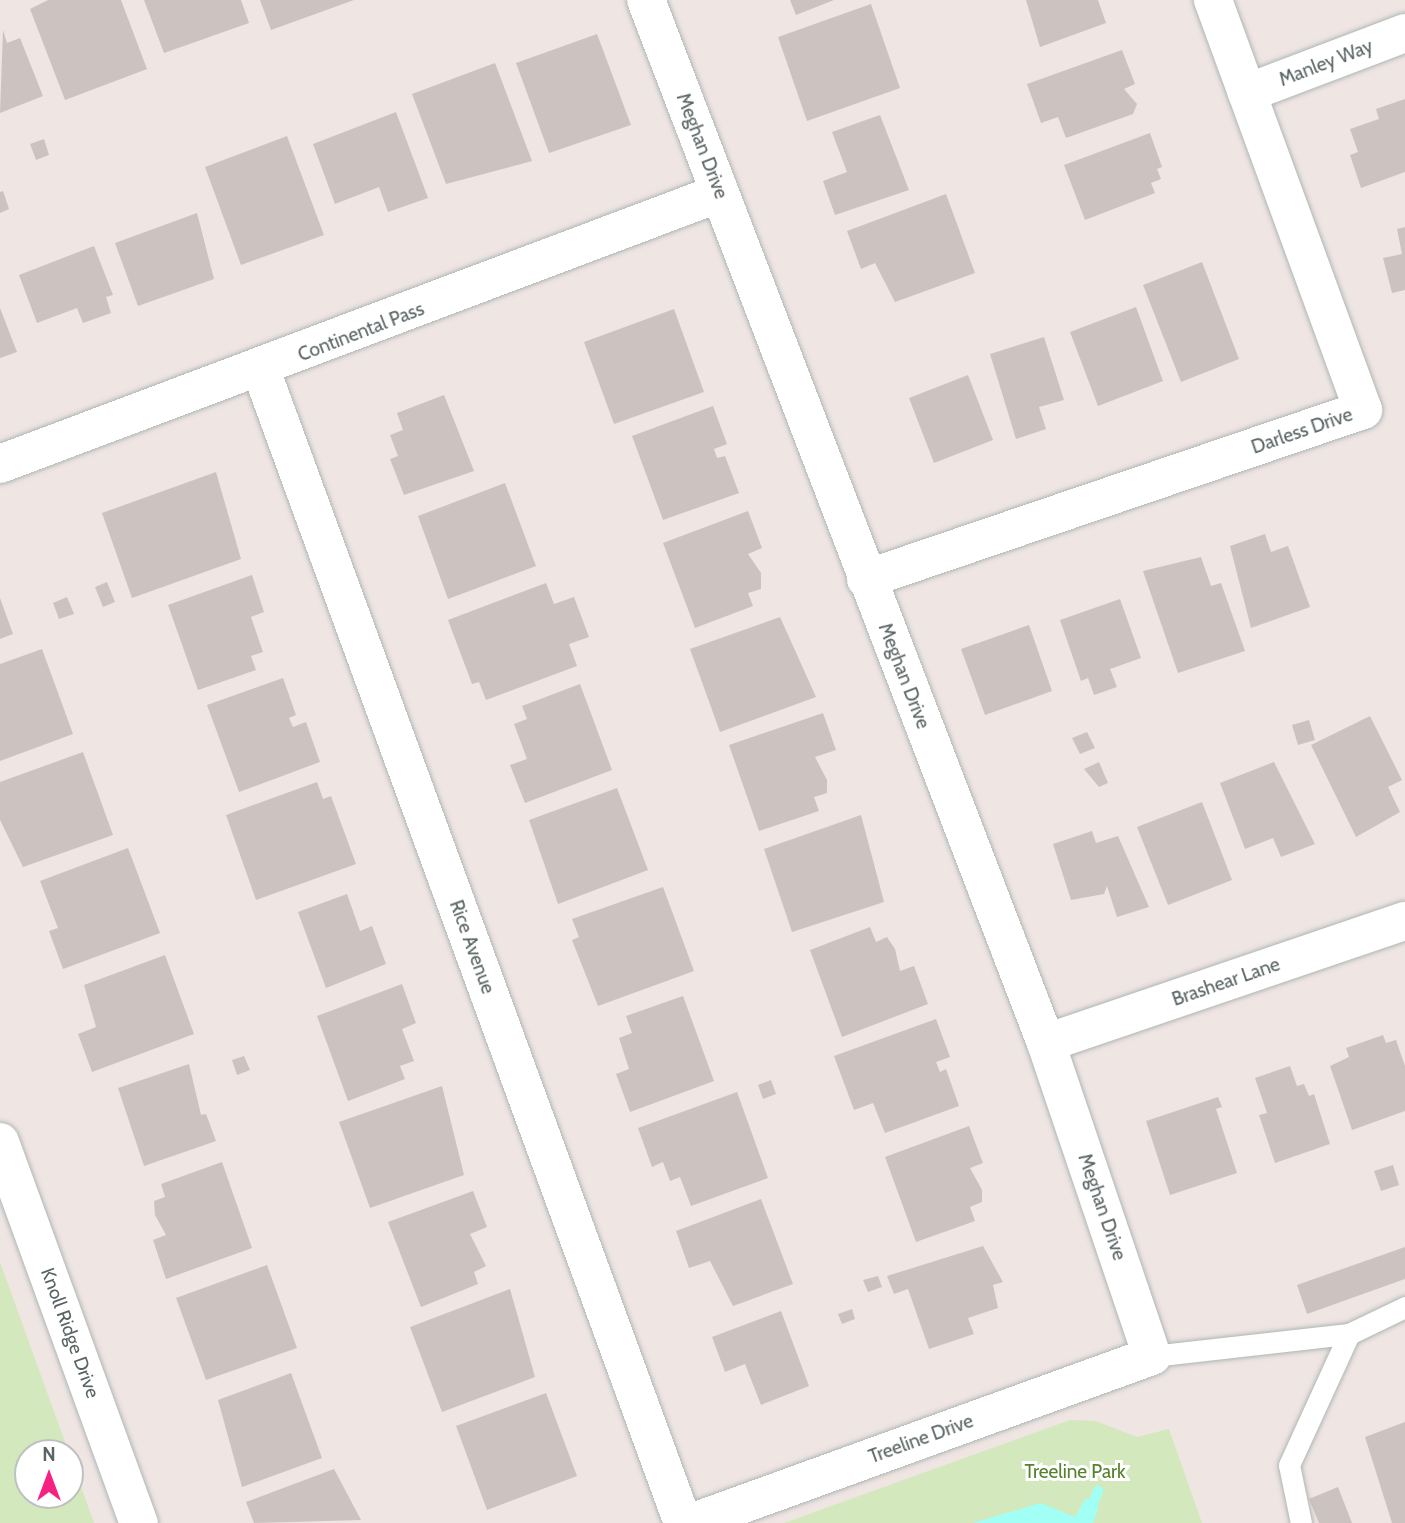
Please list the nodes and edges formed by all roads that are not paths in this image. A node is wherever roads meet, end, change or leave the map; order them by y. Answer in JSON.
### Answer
{"nodes":[{"id":1,"x":646,"y":0,"type":"edge"},
{"id":2,"x":1213,"y":0,"type":"edge"},
{"id":3,"x":1405,"y":33,"type":"edge"},
{"id":4,"x":1247,"y":93,"type":"junction"},
{"id":5,"x":720,"y":193,"type":"junction"},
{"id":6,"x":261,"y":370,"type":"junction"},
{"id":7,"x":0,"y":464,"type":"edge"},
{"id":8,"x":866,"y":579,"type":"junction"},
{"id":9,"x":1405,"y":921,"type":"edge"},
{"id":10,"x":1046,"y":1043,"type":"junction"},
{"id":11,"x":0,"y":1142,"type":"edge"},
{"id":12,"x":1405,"y":1307,"type":"edge"},
{"id":13,"x":1349,"y":1334,"type":"junction"},
{"id":14,"x":1152,"y":1356,"type":"junction"},
{"id":15,"x":139,"y":1523,"type":"edge"},
{"id":16,"x":683,"y":1523,"type":"edge"},
{"id":17,"x":691,"y":1523,"type":"edge"},
{"id":18,"x":1301,"y":1523,"type":"edge"}],
"edges":[{"from":1,"to":5,"type":"street","name":"Meghan Drive"},
{"from":2,"to":4,"type":"street","name":"Darless Drive"},
{"from":3,"to":4,"type":"street","name":"Manley Way"},
{"from":4,"to":8,"type":"street","name":"Darless Drive"},
{"from":5,"to":6,"type":"street","name":"Continental Pass"},
{"from":5,"to":8,"type":"street","name":"Meghan Drive"},
{"from":6,"to":7,"type":"street","name":"Continental Pass"},
{"from":6,"to":16,"type":"street","name":"Rice Avenue"},
{"from":8,"to":10,"type":"street","name":"Meghan Drive"},
{"from":9,"to":10,"type":"street","name":"Brashear Lane"},
{"from":10,"to":14,"type":"street","name":"Meghan Drive"},
{"from":11,"to":15,"type":"street","name":"Knoll Ridge Drive"},
{"from":12,"to":13,"type":"lane"},
{"from":13,"to":14,"type":"lane"},
{"from":13,"to":18,"type":"lane"},
{"from":14,"to":17,"type":"street","name":"Treeline Drive"}]}
